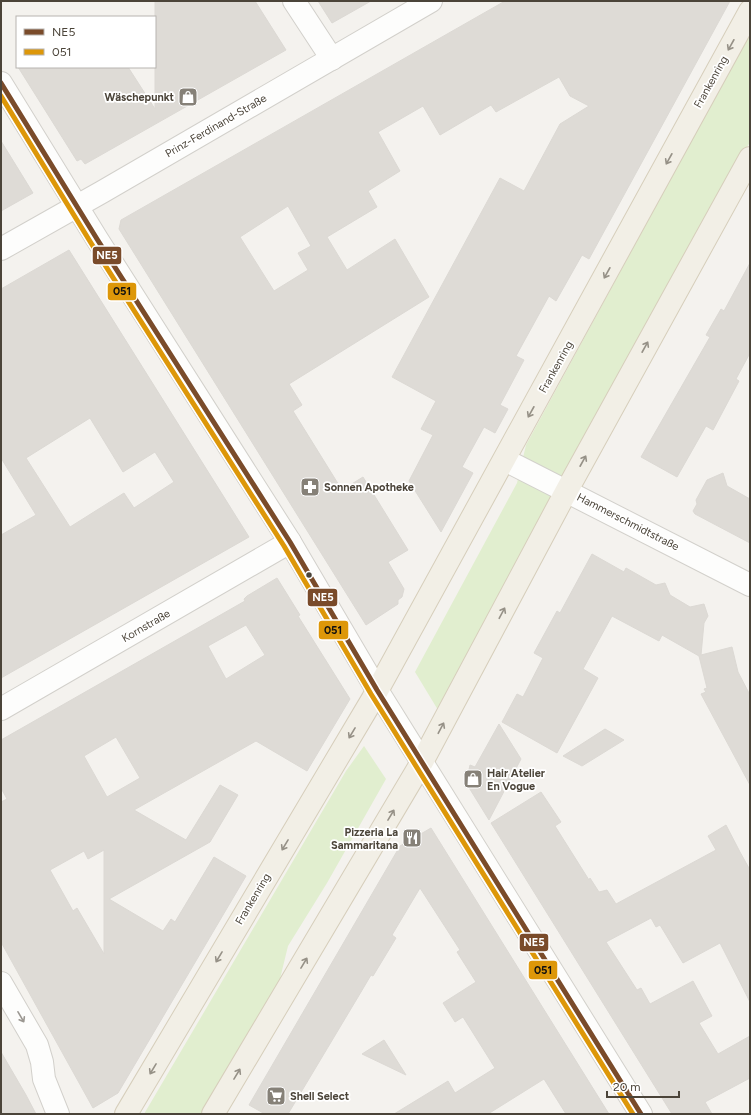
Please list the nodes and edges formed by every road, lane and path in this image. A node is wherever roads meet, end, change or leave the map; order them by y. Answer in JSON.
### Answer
{"nodes":[{"id":1,"x":294,"y":1,"type":"edge"},
{"id":2,"x":431,"y":1,"type":"edge"},
{"id":3,"x":750,"y":10,"type":"edge"},
{"id":4,"x":332,"y":59,"type":"junction"},
{"id":5,"x":1,"y":83,"type":"edge"},
{"id":6,"x":750,"y":158,"type":"edge"},
{"id":7,"x":78,"y":206,"type":"junction"},
{"id":8,"x":1,"y":249,"type":"edge"},
{"id":9,"x":505,"y":460,"type":"junction"},
{"id":10,"x":567,"y":490,"type":"junction"},
{"id":11,"x":290,"y":542,"type":"junction"},
{"id":12,"x":750,"y":586,"type":"edge"},
{"id":13,"x":377,"y":690,"type":"junction"},
{"id":14,"x":1,"y":708,"type":"edge"},
{"id":15,"x":422,"y":762,"type":"junction"},
{"id":16,"x":1,"y":983,"type":"edge"},
{"id":17,"x":58,"y":1114,"type":"edge"},
{"id":18,"x":126,"y":1114,"type":"edge"},
{"id":19,"x":213,"y":1114,"type":"edge"},
{"id":20,"x":641,"y":1114,"type":"edge"}],
"edges":[{"from":1,"to":4,"type":"street"},
{"from":2,"to":4,"type":"street","name":"Prinz-Ferdinand-Straße"},
{"from":3,"to":9,"type":"main road","name":"Frankenring","one_way":true},
{"from":4,"to":7,"type":"street","name":"Prinz-Ferdinand-Straße"},
{"from":5,"to":7,"type":"street"},
{"from":10,"to":6,"type":"main road","one_way":true},
{"from":7,"to":8,"type":"street","name":"Prinz-Ferdinand-Straße"},
{"from":7,"to":11,"type":"street"},
{"from":9,"to":10,"type":"street","name":"Hammerschmidtstraße"},
{"from":9,"to":13,"type":"main road","name":"Frankenring"},
{"from":10,"to":12,"type":"street","name":"Hammerschmidtstraße"},
{"from":15,"to":10,"type":"main road","one_way":true},
{"from":11,"to":13,"type":"street"},
{"from":11,"to":14,"type":"street","name":"Kornstraße"},
{"from":13,"to":15,"type":"street"},
{"from":13,"to":18,"type":"main road","name":"Frankenring","one_way":true},
{"from":19,"to":15,"type":"main road","one_way":true},
{"from":15,"to":20,"type":"street"},
{"from":16,"to":17,"type":"street","one_way":true}]}
